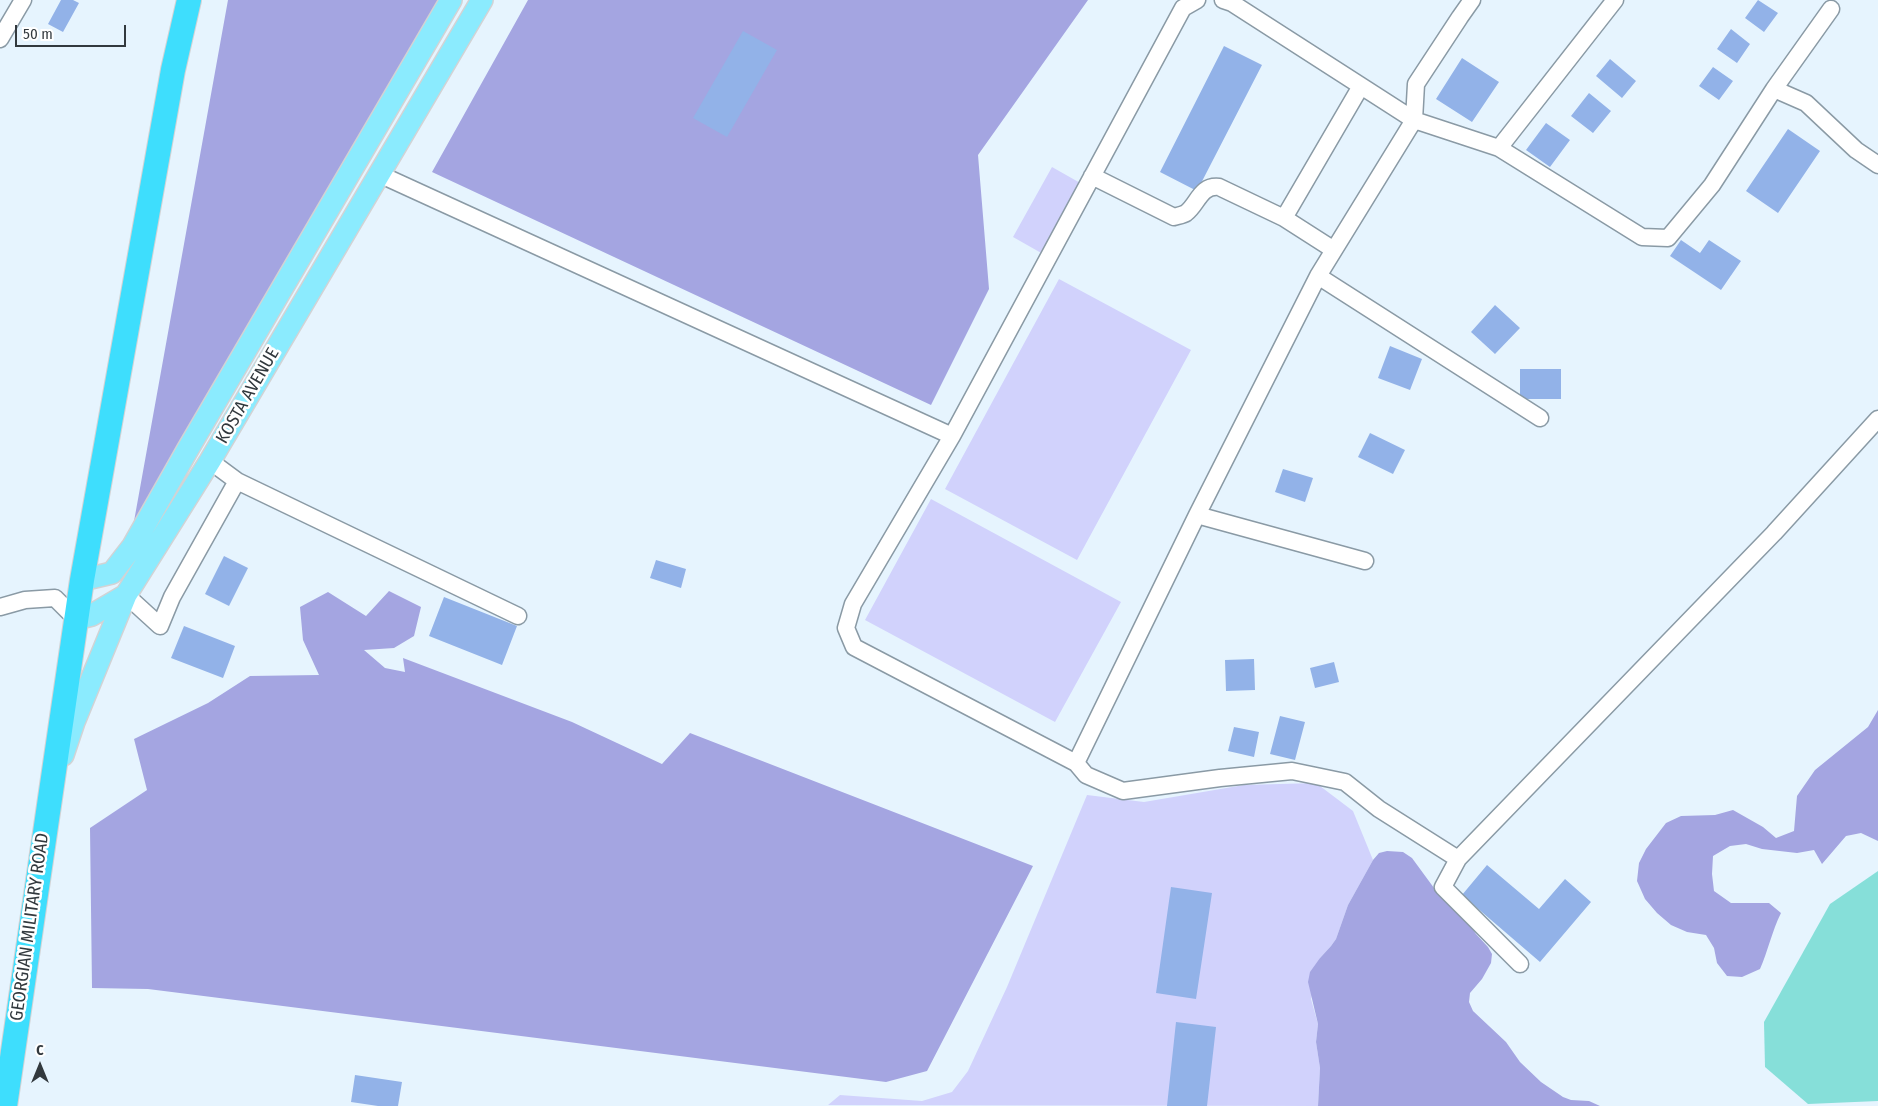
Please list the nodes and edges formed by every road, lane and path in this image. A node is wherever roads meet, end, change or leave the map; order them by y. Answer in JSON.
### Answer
{"nodes":[{"id":1,"x":23,"y":0,"type":"edge"},
{"id":2,"x":189,"y":0,"type":"edge"},
{"id":3,"x":451,"y":0,"type":"edge"},
{"id":4,"x":482,"y":0,"type":"edge"},
{"id":5,"x":1197,"y":0,"type":"edge"},
{"id":6,"x":1223,"y":0,"type":"edge"},
{"id":7,"x":1472,"y":0,"type":"edge"},
{"id":8,"x":1615,"y":0,"type":"edge"},
{"id":9,"x":1831,"y":9,"type":"dead end"},
{"id":10,"x":0,"y":39,"type":"edge"},
{"id":11,"x":1361,"y":86,"type":"junction"},
{"id":12,"x":1774,"y":88,"type":"junction"},
{"id":13,"x":1414,"y":120,"type":"junction"},
{"id":14,"x":1499,"y":148,"type":"junction"},
{"id":15,"x":1878,"y":165,"type":"edge"},
{"id":16,"x":378,"y":174,"type":"junction"},
{"id":17,"x":1092,"y":176,"type":"junction"},
{"id":18,"x":1284,"y":218,"type":"junction"},
{"id":19,"x":1334,"y":250,"type":"junction"},
{"id":20,"x":1318,"y":276,"type":"junction"},
{"id":21,"x":1540,"y":418,"type":"dead end"},
{"id":22,"x":1878,"y":419,"type":"edge"},
{"id":23,"x":952,"y":436,"type":"junction"},
{"id":24,"x":188,"y":449,"type":"junction"},
{"id":25,"x":210,"y":461,"type":"junction"},
{"id":26,"x":237,"y":481,"type":"junction"},
{"id":27,"x":1197,"y":515,"type":"junction"},
{"id":28,"x":1365,"y":561,"type":"dead end"},
{"id":29,"x":82,"y":580,"type":"junction"},
{"id":30,"x":126,"y":595,"type":"junction"},
{"id":31,"x":0,"y":606,"type":"edge"},
{"id":32,"x":518,"y":616,"type":"dead end"},
{"id":33,"x":76,"y":619,"type":"junction"},
{"id":34,"x":1076,"y":763,"type":"junction"},
{"id":35,"x":48,"y":808,"type":"junction"},
{"id":36,"x":1458,"y":859,"type":"junction"},
{"id":37,"x":1520,"y":964,"type":"dead end"},
{"id":38,"x":5,"y":1106,"type":"edge"}],
"edges":[{"from":1,"to":10,"type":"street"},
{"from":2,"to":29,"type":"highway","name":"GEORGIAN MILITARY ROAD"},
{"from":3,"to":24,"type":"main road","name":"KOSTA AVENUE"},
{"from":4,"to":16,"type":"main road","name":"KOSTA AVENUE"},
{"from":5,"to":17,"type":"street"},
{"from":6,"to":11,"type":"street"},
{"from":7,"to":13,"type":"street"},
{"from":8,"to":14,"type":"street"},
{"from":9,"to":12,"type":"street"},
{"from":11,"to":13,"type":"street"},
{"from":11,"to":18,"type":"street"},
{"from":12,"to":14,"type":"street"},
{"from":12,"to":15,"type":"street"},
{"from":13,"to":14,"type":"street"},
{"from":13,"to":19,"type":"street"},
{"from":16,"to":23,"type":"street"},
{"from":16,"to":25,"type":"main road","name":"KOSTA AVENUE"},
{"from":17,"to":18,"type":"street"},
{"from":17,"to":23,"type":"street"},
{"from":18,"to":19,"type":"street"},
{"from":19,"to":20,"type":"street"},
{"from":20,"to":21,"type":"street"},
{"from":20,"to":27,"type":"street"},
{"from":22,"to":36,"type":"street"},
{"from":23,"to":34,"type":"street"},
{"from":24,"to":25,"type":"main road"},
{"from":24,"to":29,"type":"main road","name":"KOSTA AVENUE"},
{"from":25,"to":26,"type":"street"},
{"from":25,"to":30,"type":"main road","name":"KOSTA AVENUE"},
{"from":26,"to":30,"type":"street"},
{"from":26,"to":32,"type":"street"},
{"from":27,"to":28,"type":"street"},
{"from":27,"to":34,"type":"street"},
{"from":29,"to":33,"type":"highway","name":"GEORGIAN MILITARY ROAD"},
{"from":30,"to":33,"type":"main road"},
{"from":30,"to":35,"type":"main road","name":"KOSTA AVENUE"},
{"from":31,"to":33,"type":"street"},
{"from":33,"to":35,"type":"highway","name":"GEORGIAN MILITARY ROAD"},
{"from":34,"to":36,"type":"street"},
{"from":35,"to":38,"type":"highway","name":"GEORGIAN MILITARY ROAD"},
{"from":36,"to":37,"type":"street"}]}
